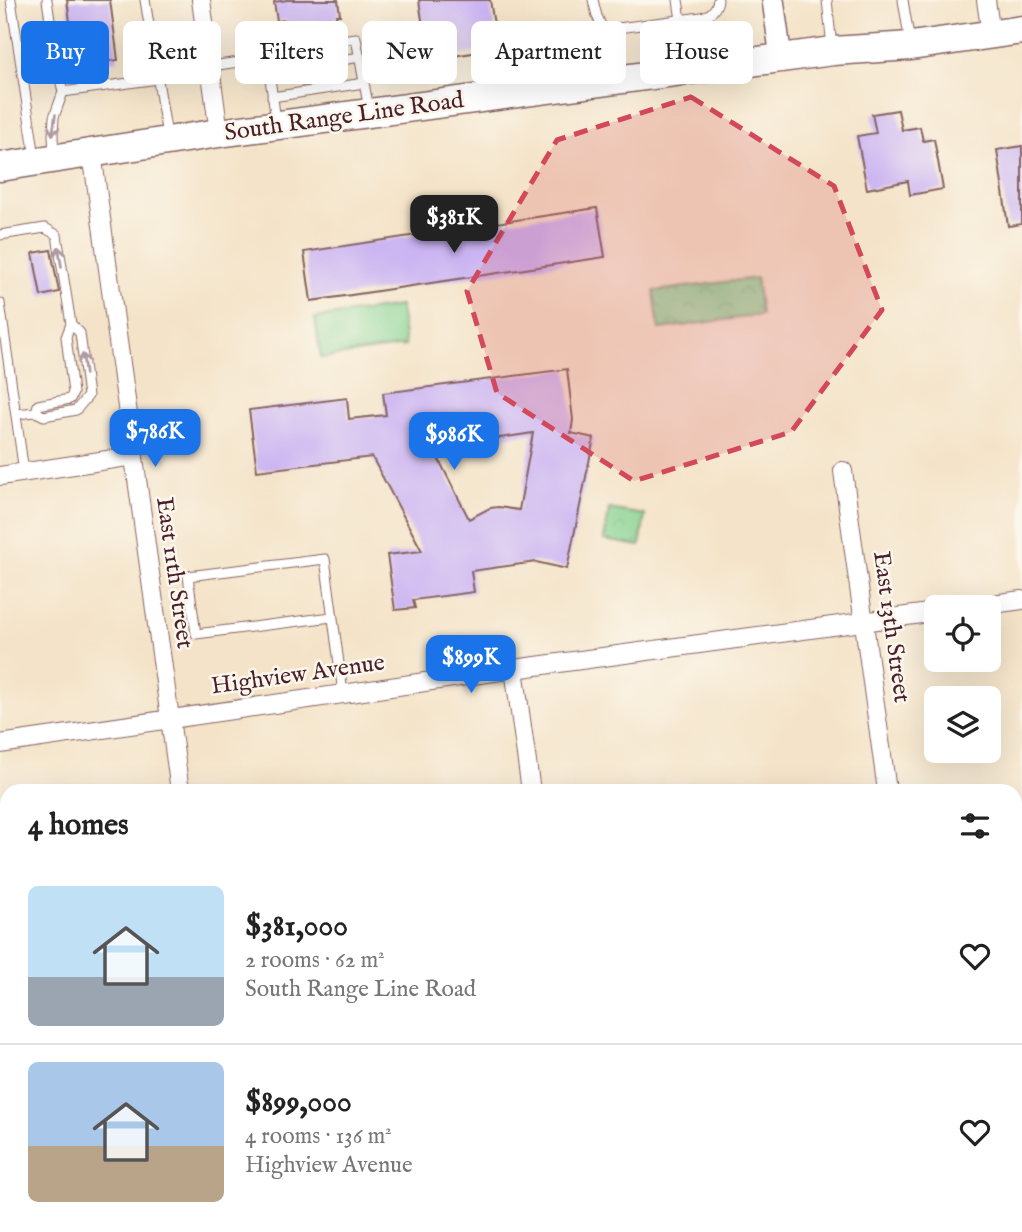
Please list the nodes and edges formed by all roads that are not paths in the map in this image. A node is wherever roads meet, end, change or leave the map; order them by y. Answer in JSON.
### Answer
{"nodes":[{"id":1,"x":11,"y":0,"type":"edge"},
{"id":2,"x":47,"y":0,"type":"edge"},
{"id":3,"x":145,"y":0,"type":"edge"},
{"id":4,"x":201,"y":0,"type":"edge"},
{"id":5,"x":593,"y":0,"type":"edge"},
{"id":6,"x":678,"y":0,"type":"edge"},
{"id":7,"x":718,"y":0,"type":"edge"},
{"id":8,"x":773,"y":0,"type":"edge"},
{"id":9,"x":827,"y":0,"type":"edge"},
{"id":10,"x":903,"y":0,"type":"edge"},
{"id":11,"x":986,"y":0,"type":"edge"},
{"id":12,"x":681,"y":20,"type":"junction"},
{"id":13,"x":148,"y":21,"type":"edge"},
{"id":14,"x":204,"y":21,"type":"edge"},
{"id":15,"x":599,"y":21,"type":"edge"},
{"id":16,"x":626,"y":27,"type":"edge"},
{"id":17,"x":1022,"y":30,"type":"edge"},
{"id":18,"x":991,"y":35,"type":"junction"},
{"id":19,"x":348,"y":39,"type":"edge"},
{"id":20,"x":911,"y":46,"type":"junction"},
{"id":21,"x":832,"y":51,"type":"junction"},
{"id":22,"x":360,"y":57,"type":"junction"},
{"id":23,"x":781,"y":58,"type":"junction"},
{"id":24,"x":348,"y":59,"type":"edge"},
{"id":25,"x":362,"y":70,"type":"edge"},
{"id":26,"x":626,"y":79,"type":"edge"},
{"id":27,"x":362,"y":83,"type":"edge"},
{"id":28,"x":123,"y":84,"type":"edge"},
{"id":29,"x":159,"y":84,"type":"edge"},
{"id":30,"x":213,"y":84,"type":"edge"},
{"id":31,"x":270,"y":84,"type":"edge"},
{"id":32,"x":364,"y":84,"type":"edge"},
{"id":33,"x":587,"y":84,"type":"edge"},
{"id":34,"x":63,"y":92,"type":"junction"},
{"id":35,"x":272,"y":97,"type":"junction"},
{"id":36,"x":370,"y":113,"type":"junction"},
{"id":37,"x":277,"y":126,"type":"junction"},
{"id":38,"x":219,"y":133,"type":"junction"},
{"id":39,"x":168,"y":141,"type":"junction"},
{"id":40,"x":92,"y":153,"type":"junction"},
{"id":41,"x":45,"y":161,"type":"junction"},
{"id":42,"x":0,"y":167,"type":"edge"},
{"id":43,"x":0,"y":235,"type":"edge"},
{"id":44,"x":0,"y":303,"type":"edge"},
{"id":45,"x":1,"y":319,"type":"edge"},
{"id":46,"x":71,"y":324,"type":"junction"},
{"id":47,"x":36,"y":412,"type":"junction"},
{"id":48,"x":16,"y":414,"type":"junction"},
{"id":49,"x":134,"y":456,"type":"junction"},
{"id":50,"x":843,"y":471,"type":"dead end"},
{"id":51,"x":24,"y":472,"type":"junction"},
{"id":52,"x":0,"y":475,"type":"edge"},
{"id":53,"x":1022,"y":600,"type":"edge"},
{"id":54,"x":1001,"y":603,"type":"edge"},
{"id":55,"x":924,"y":614,"type":"edge"},
{"id":56,"x":332,"y":617,"type":"junction"},
{"id":57,"x":864,"y":622,"type":"junction"},
{"id":58,"x":514,"y":669,"type":"junction"},
{"id":59,"x":343,"y":694,"type":"junction"},
{"id":60,"x":170,"y":718,"type":"junction"},
{"id":61,"x":0,"y":744,"type":"edge"},
{"id":62,"x":179,"y":784,"type":"edge"},
{"id":63,"x":530,"y":784,"type":"edge"},
{"id":64,"x":886,"y":784,"type":"edge"}],
"edges":[{"from":1,"to":41,"type":"lane"},
{"from":2,"to":34,"type":"lane"},
{"from":3,"to":13,"type":"lane"},
{"from":4,"to":14,"type":"street"},
{"from":5,"to":15,"type":"lane"},
{"from":6,"to":12,"type":"lane"},
{"from":7,"to":12,"type":"lane"},
{"from":8,"to":23,"type":"street"},
{"from":9,"to":21,"type":"lane"},
{"from":10,"to":20,"type":"lane"},
{"from":11,"to":18,"type":"street"},
{"from":12,"to":16,"type":"lane"},
{"from":17,"to":18,"type":"main road","name":"South Range Line Road"},
{"from":18,"to":20,"type":"main road","name":"South Range Line Road"},
{"from":19,"to":22,"type":"lane"},
{"from":20,"to":21,"type":"main road","name":"South Range Line Road"},
{"from":21,"to":23,"type":"main road","name":"South Range Line Road"},
{"from":22,"to":24,"type":"lane"},
{"from":22,"to":25,"type":"lane"},
{"from":23,"to":26,"type":"main road","name":"South Range Line Road"},
{"from":27,"to":35,"type":"lane"},
{"from":28,"to":34,"type":"lane"},
{"from":29,"to":39,"type":"lane"},
{"from":30,"to":38,"type":"street"},
{"from":31,"to":35,"type":"lane"},
{"from":32,"to":36,"type":"lane"},
{"from":33,"to":36,"type":"main road","name":"South Range Line Road"},
{"from":34,"to":41,"type":"lane","one_way":true},
{"from":35,"to":37,"type":"lane"},
{"from":36,"to":37,"type":"main road","name":"South Range Line Road"},
{"from":37,"to":38,"type":"main road","name":"South Range Line Road"},
{"from":38,"to":39,"type":"main road","name":"South Range Line Road"},
{"from":39,"to":40,"type":"main road","name":"South Range Line Road"},
{"from":40,"to":41,"type":"main road","name":"South Range Line Road"},
{"from":40,"to":49,"type":"street","name":"East 11th Street"},
{"from":41,"to":42,"type":"main road","name":"South Range Line Road"},
{"from":46,"to":43,"type":"lane","one_way":true},
{"from":44,"to":45,"type":"lane"},
{"from":45,"to":48,"type":"lane"},
{"from":46,"to":47,"type":"lane"},
{"from":47,"to":46,"type":"lane","one_way":true},
{"from":47,"to":48,"type":"lane"},
{"from":48,"to":51,"type":"lane"},
{"from":49,"to":51,"type":"street"},
{"from":49,"to":60,"type":"street","name":"East 11th Street"},
{"from":50,"to":57,"type":"street","name":"East 13th Street"},
{"from":51,"to":52,"type":"street"},
{"from":53,"to":54,"type":"street"},
{"from":55,"to":57,"type":"street","name":"Highview Avenue"},
{"from":56,"to":56,"type":"lane"},
{"from":56,"to":59,"type":"lane"},
{"from":57,"to":58,"type":"street","name":"Highview Avenue"},
{"from":57,"to":64,"type":"street","name":"East 13th Street"},
{"from":58,"to":59,"type":"street","name":"Highview Avenue"},
{"from":58,"to":63,"type":"street"},
{"from":59,"to":60,"type":"street","name":"Highview Avenue"},
{"from":60,"to":61,"type":"street","name":"Highview Avenue"},
{"from":60,"to":62,"type":"street","name":"East 11th Street"}]}
